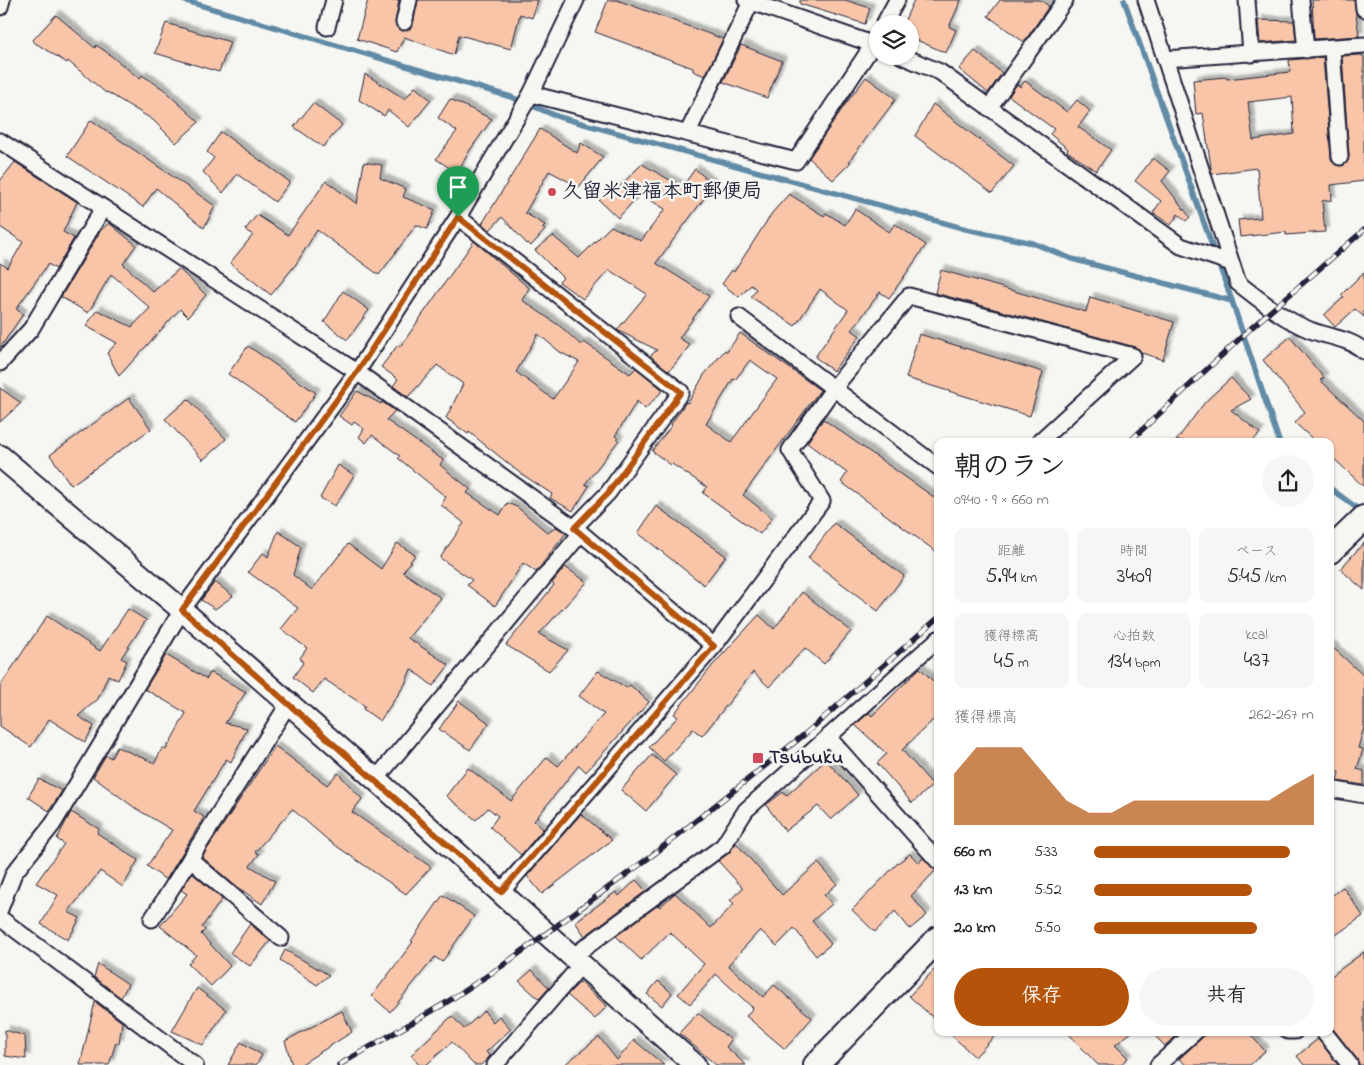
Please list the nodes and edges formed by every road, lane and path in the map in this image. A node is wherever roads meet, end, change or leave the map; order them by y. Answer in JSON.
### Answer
{"nodes":[{"id":1,"x":2,"y":0,"type":"edge"},
{"id":2,"x":334,"y":0,"type":"edge"},
{"id":3,"x":409,"y":0,"type":"edge"},
{"id":4,"x":576,"y":0,"type":"edge"},
{"id":5,"x":897,"y":0,"type":"edge"},
{"id":6,"x":1065,"y":0,"type":"edge"},
{"id":7,"x":1146,"y":0,"type":"edge"},
{"id":8,"x":1247,"y":0,"type":"edge"},
{"id":9,"x":1301,"y":0,"type":"edge"},
{"id":10,"x":1363,"y":0,"type":"edge"},
{"id":11,"x":750,"y":1,"type":"edge"},
{"id":12,"x":0,"y":7,"type":"edge"},
{"id":13,"x":1364,"y":9,"type":"edge"},
{"id":14,"x":889,"y":15,"type":"edge"},
{"id":15,"x":404,"y":22,"type":"dead end"},
{"id":16,"x":327,"y":27,"type":"dead end"},
{"id":17,"x":869,"y":40,"type":"edge"},
{"id":18,"x":1364,"y":45,"type":"edge"},
{"id":19,"x":1332,"y":48,"type":"junction"},
{"id":20,"x":1306,"y":50,"type":"junction"},
{"id":21,"x":869,"y":52,"type":"edge"},
{"id":22,"x":1251,"y":54,"type":"junction"},
{"id":23,"x":1165,"y":59,"type":"junction"},
{"id":24,"x":919,"y":63,"type":"edge"},
{"id":25,"x":531,"y":94,"type":"junction"},
{"id":26,"x":989,"y":108,"type":"junction"},
{"id":27,"x":688,"y":132,"type":"junction"},
{"id":28,"x":0,"y":141,"type":"edge"},
{"id":29,"x":1340,"y":157,"type":"dead end"},
{"id":30,"x":104,"y":208,"type":"junction"},
{"id":31,"x":458,"y":217,"type":"junction"},
{"id":32,"x":1231,"y":263,"type":"junction"},
{"id":33,"x":739,"y":317,"type":"dead end"},
{"id":34,"x":1364,"y":351,"type":"edge"},
{"id":35,"x":0,"y":363,"type":"edge"},
{"id":36,"x":357,"y":372,"type":"junction"},
{"id":37,"x":833,"y":389,"type":"junction"},
{"id":38,"x":1043,"y":438,"type":"edge"},
{"id":39,"x":0,"y":456,"type":"edge"},
{"id":40,"x":934,"y":464,"type":"edge"},
{"id":41,"x":1364,"y":518,"type":"edge"},
{"id":42,"x":578,"y":530,"type":"junction"},
{"id":43,"x":1334,"y":547,"type":"edge"},
{"id":44,"x":182,"y":610,"type":"junction"},
{"id":45,"x":934,"y":643,"type":"edge"},
{"id":46,"x":714,"y":646,"type":"junction"},
{"id":47,"x":289,"y":703,"type":"junction"},
{"id":48,"x":828,"y":737,"type":"junction"},
{"id":49,"x":376,"y":780,"type":"junction"},
{"id":50,"x":1334,"y":791,"type":"edge"},
{"id":51,"x":1364,"y":795,"type":"edge"},
{"id":52,"x":934,"y":856,"type":"edge"},
{"id":53,"x":190,"y":859,"type":"junction"},
{"id":54,"x":501,"y":892,"type":"junction"},
{"id":55,"x":0,"y":909,"type":"edge"},
{"id":56,"x":0,"y":918,"type":"edge"},
{"id":57,"x":152,"y":919,"type":"dead end"},
{"id":58,"x":281,"y":938,"type":"dead end"},
{"id":59,"x":934,"y":943,"type":"edge"},
{"id":60,"x":577,"y":961,"type":"junction"},
{"id":61,"x":1190,"y":1036,"type":"edge"},
{"id":62,"x":1328,"y":1036,"type":"edge"},
{"id":63,"x":195,"y":1065,"type":"edge"},
{"id":64,"x":495,"y":1065,"type":"edge"},
{"id":65,"x":695,"y":1065,"type":"edge"},
{"id":66,"x":816,"y":1065,"type":"edge"},
{"id":67,"x":1158,"y":1065,"type":"edge"},
{"id":68,"x":1350,"y":1065,"type":"edge"}],
"edges":[{"from":1,"to":12,"type":"street"},
{"from":2,"to":16,"type":"street"},
{"from":3,"to":15,"type":"street"},
{"from":4,"to":25,"type":"street"},
{"from":5,"to":14,"type":"street"},
{"from":6,"to":26,"type":"street"},
{"from":7,"to":23,"type":"street"},
{"from":8,"to":22,"type":"street"},
{"from":9,"to":20,"type":"street"},
{"from":10,"to":13,"type":"street"},
{"from":11,"to":17,"type":"street"},
{"from":11,"to":27,"type":"street"},
{"from":18,"to":19,"type":"street"},
{"from":19,"to":20,"type":"street"},
{"from":19,"to":29,"type":"street"},
{"from":20,"to":22,"type":"street"},
{"from":21,"to":27,"type":"street"},
{"from":22,"to":23,"type":"street"},
{"from":23,"to":32,"type":"street"},
{"from":24,"to":26,"type":"street"},
{"from":25,"to":27,"type":"street"},
{"from":25,"to":31,"type":"street"},
{"from":26,"to":32,"type":"street"},
{"from":28,"to":30,"type":"street"},
{"from":30,"to":35,"type":"street"},
{"from":30,"to":36,"type":"street"},
{"from":31,"to":36,"type":"street"},
{"from":31,"to":42,"type":"street"},
{"from":32,"to":34,"type":"street"},
{"from":33,"to":37,"type":"street"},
{"from":36,"to":42,"type":"street"},
{"from":36,"to":44,"type":"street"},
{"from":37,"to":38,"type":"street"},
{"from":37,"to":40,"type":"street"},
{"from":37,"to":46,"type":"street"},
{"from":39,"to":44,"type":"street"},
{"from":41,"to":43,"type":"main road"},
{"from":42,"to":46,"type":"street"},
{"from":42,"to":49,"type":"street"},
{"from":44,"to":47,"type":"street"},
{"from":44,"to":55,"type":"street"},
{"from":45,"to":48,"type":"street"},
{"from":46,"to":54,"type":"street"},
{"from":47,"to":49,"type":"street"},
{"from":47,"to":53,"type":"street"},
{"from":48,"to":52,"type":"street"},
{"from":48,"to":60,"type":"street"},
{"from":49,"to":54,"type":"street"},
{"from":50,"to":51,"type":"street"},
{"from":53,"to":57,"type":"street"},
{"from":53,"to":58,"type":"street"},
{"from":54,"to":60,"type":"street"},
{"from":56,"to":63,"type":"street"},
{"from":59,"to":66,"type":"main road"},
{"from":60,"to":64,"type":"street"},
{"from":60,"to":65,"type":"street"},
{"from":61,"to":67,"type":"street"},
{"from":62,"to":68,"type":"street"}]}
